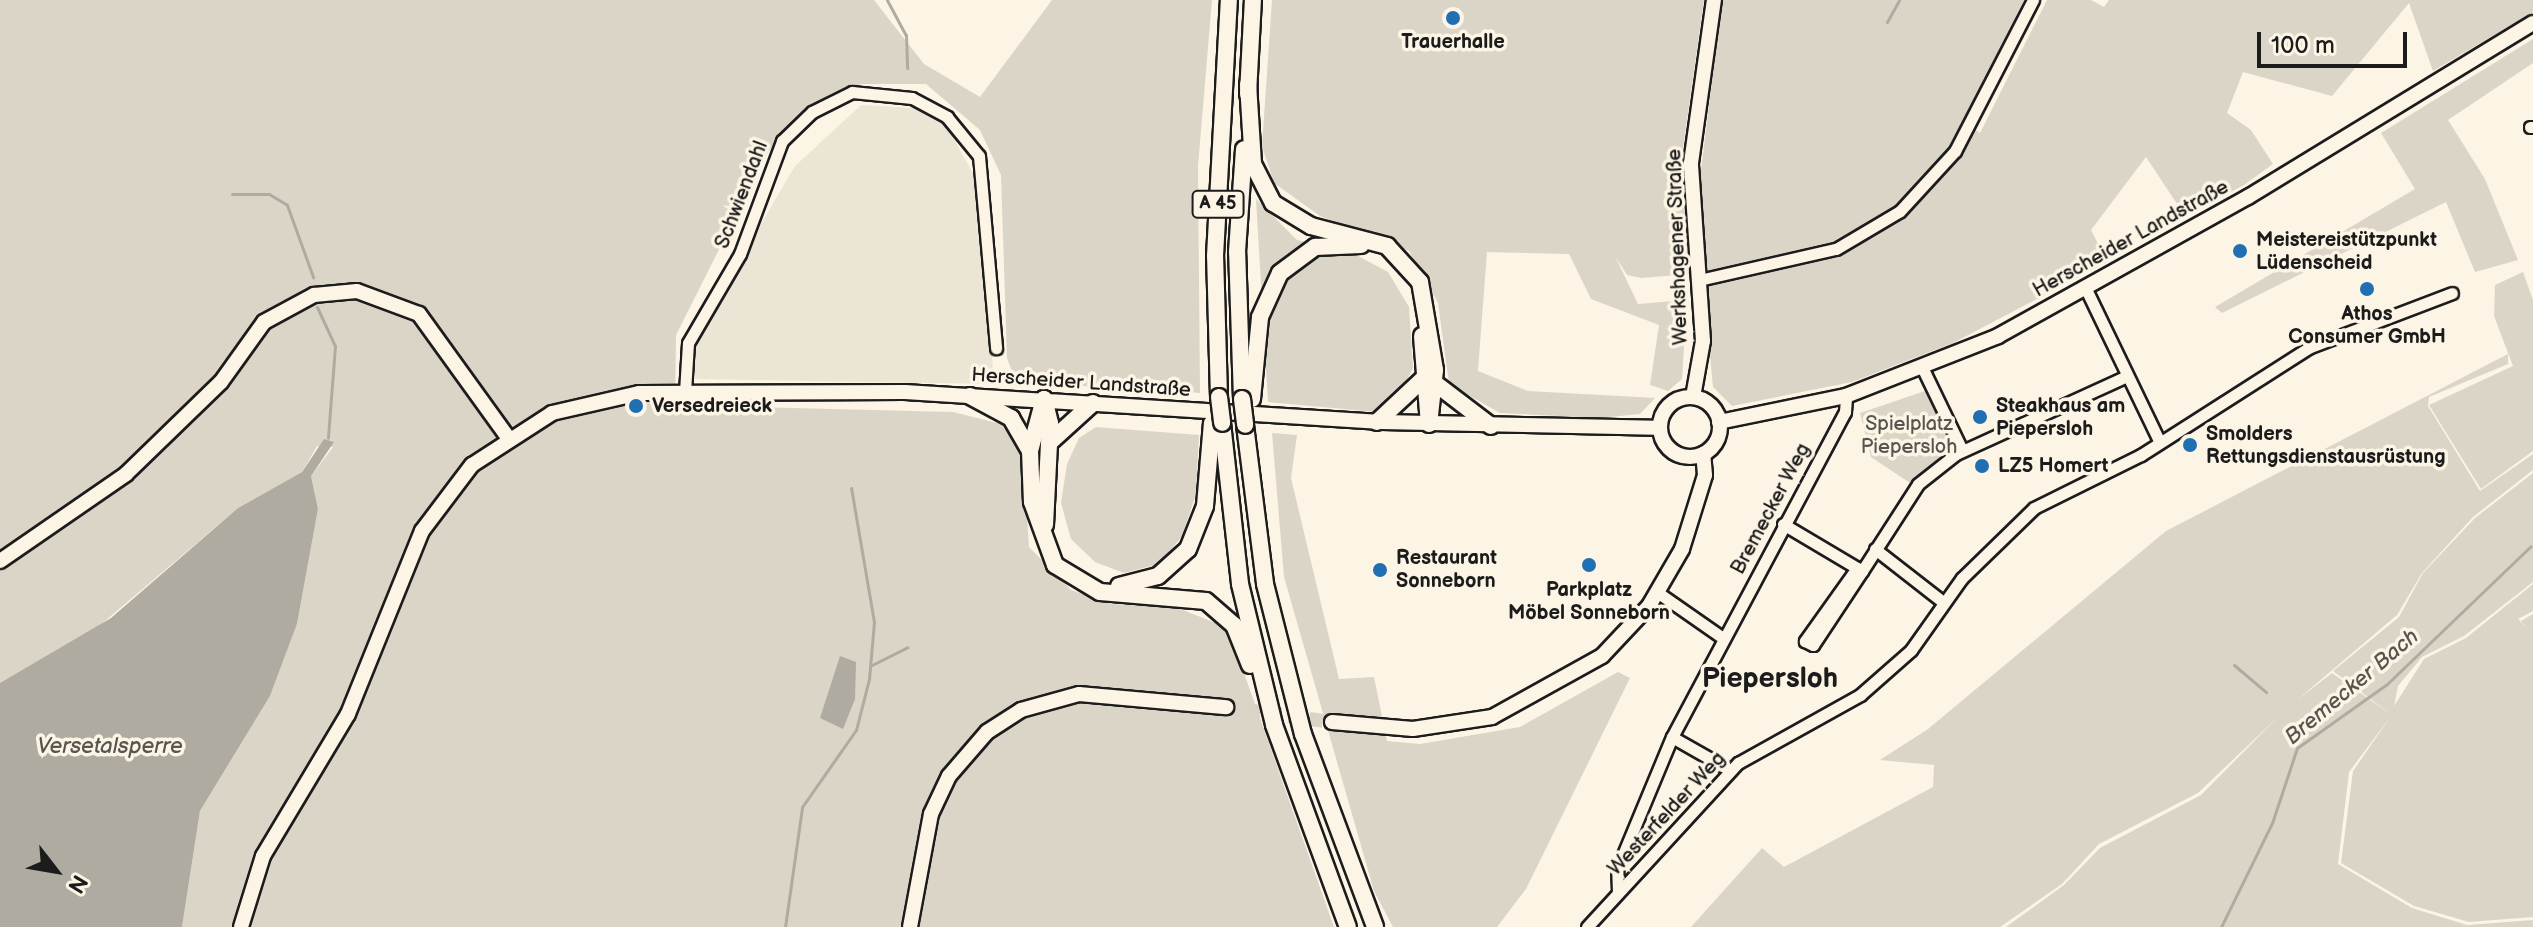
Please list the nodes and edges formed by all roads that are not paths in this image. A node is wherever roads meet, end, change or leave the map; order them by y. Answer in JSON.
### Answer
{"nodes":[{"id":1,"x":1229,"y":0,"type":"edge"},
{"id":2,"x":1253,"y":0,"type":"edge"},
{"id":3,"x":1714,"y":0,"type":"edge"},
{"id":4,"x":2033,"y":0,"type":"edge"},
{"id":5,"x":2533,"y":23,"type":"edge"},
{"id":6,"x":1248,"y":84,"type":"junction"},
{"id":7,"x":1699,"y":280,"type":"junction"},
{"id":8,"x":2086,"y":289,"type":"junction"},
{"id":9,"x":2452,"y":293,"type":"dead end"},
{"id":10,"x":996,"y":348,"type":"dead end"},
{"id":11,"x":1923,"y":369,"type":"junction"},
{"id":12,"x":2125,"y":377,"type":"junction"},
{"id":13,"x":1429,"y":382,"type":"junction"},
{"id":14,"x":685,"y":392,"type":"junction"},
{"id":15,"x":970,"y":396,"type":"junction"},
{"id":16,"x":1846,"y":396,"type":"junction"},
{"id":17,"x":1693,"y":397,"type":"junction"},
{"id":18,"x":1044,"y":399,"type":"junction"},
{"id":19,"x":1247,"y":399,"type":"junction"},
{"id":20,"x":1093,"y":403,"type":"junction"},
{"id":21,"x":1377,"y":422,"type":"junction"},
{"id":22,"x":1719,"y":422,"type":"junction"},
{"id":23,"x":1217,"y":423,"type":"junction"},
{"id":24,"x":1429,"y":424,"type":"junction"},
{"id":25,"x":1491,"y":426,"type":"junction"},
{"id":26,"x":1660,"y":428,"type":"junction"},
{"id":27,"x":507,"y":436,"type":"junction"},
{"id":28,"x":2159,"y":441,"type":"junction"},
{"id":29,"x":1048,"y":447,"type":"junction"},
{"id":30,"x":1962,"y":450,"type":"junction"},
{"id":31,"x":1030,"y":451,"type":"junction"},
{"id":32,"x":1703,"y":454,"type":"junction"},
{"id":33,"x":1783,"y":524,"type":"junction"},
{"id":34,"x":1875,"y":549,"type":"junction"},
{"id":35,"x":0,"y":561,"type":"edge"},
{"id":36,"x":1859,"y":569,"type":"junction"},
{"id":37,"x":1657,"y":592,"type":"junction"},
{"id":38,"x":1943,"y":602,"type":"junction"},
{"id":39,"x":1723,"y":638,"type":"junction"},
{"id":40,"x":1226,"y":707,"type":"tunnel mouth"},
{"id":41,"x":1332,"y":722,"type":"tunnel mouth"},
{"id":42,"x":1274,"y":725,"type":"junction"},
{"id":43,"x":1672,"y":737,"type":"junction"},
{"id":44,"x":1730,"y":770,"type":"junction"},
{"id":45,"x":1618,"y":892,"type":"junction"},
{"id":46,"x":241,"y":927,"type":"edge"},
{"id":47,"x":910,"y":927,"type":"edge"},
{"id":48,"x":1348,"y":927,"type":"edge"},
{"id":49,"x":1375,"y":927,"type":"edge"},
{"id":50,"x":1587,"y":927,"type":"edge"}],
"edges":[{"from":1,"to":23,"type":"highway","number":"A 45","bridge":true},
{"from":2,"to":6,"type":"highway","number":"A 45"},
{"from":3,"to":7,"type":"main road","name":"Werkshagener Straße"},
{"from":4,"to":7,"type":"street"},
{"from":5,"to":8,"type":"main road","name":"Herscheider Landstraße"},
{"from":6,"to":13,"type":"highway"},
{"from":6,"to":19,"type":"highway","number":"A 45"},
{"from":7,"to":17,"type":"main road","name":"Werkshagener Straße"},
{"from":8,"to":11,"type":"main road","name":"Herscheider Landstraße"},
{"from":8,"to":12,"type":"street"},
{"from":9,"to":28,"type":"street","name":"Westerfelder Weg"},
{"from":10,"to":14,"type":"street","name":"Schwiendahl"},
{"from":11,"to":16,"type":"main road","name":"Herscheider Landstraße"},
{"from":11,"to":30,"type":"street"},
{"from":12,"to":28,"type":"street"},
{"from":12,"to":30,"type":"street"},
{"from":13,"to":19,"type":"highway"},
{"from":13,"to":21,"type":"highway"},
{"from":13,"to":24,"type":"highway"},
{"from":13,"to":25,"type":"highway"},
{"from":14,"to":15,"type":"main road","name":"Herscheider Landstraße"},
{"from":14,"to":27,"type":"main road","name":"Herscheider Landstraße"},
{"from":15,"to":18,"type":"main road","name":"Herscheider Landstraße"},
{"from":15,"to":31,"type":"highway"},
{"from":16,"to":22,"type":"main road","name":"Herscheider Landstraße"},
{"from":16,"to":33,"type":"street","name":"Bremecker Weg"},
{"from":17,"to":22,"type":"main road"},
{"from":17,"to":26,"type":"main road"},
{"from":18,"to":20,"type":"main road","name":"Herscheider Landstraße"},
{"from":18,"to":29,"type":"highway"},
{"from":18,"to":31,"type":"highway"},
{"from":19,"to":49,"type":"highway"},
{"from":20,"to":21,"type":"main road","name":"Herscheider Landstraße"},
{"from":20,"to":29,"type":"highway"},
{"from":21,"to":24,"type":"main road","name":"Herscheider Landstraße"},
{"from":22,"to":32,"type":"main road"},
{"from":23,"to":29,"type":"highway"},
{"from":23,"to":42,"type":"highway","number":"A 45"},
{"from":24,"to":25,"type":"main road","name":"Herscheider Landstraße"},
{"from":25,"to":26,"type":"main road","name":"Herscheider Landstraße"},
{"from":26,"to":32,"type":"main road"},
{"from":27,"to":35,"type":"main road"},
{"from":27,"to":46,"type":"main road","name":"Herscheider Landstraße"},
{"from":28,"to":38,"type":"street","name":"Westerfelder Weg"},
{"from":30,"to":34,"type":"street"},
{"from":31,"to":42,"type":"highway"},
{"from":32,"to":37,"type":"main road"},
{"from":33,"to":36,"type":"street"},
{"from":33,"to":39,"type":"street","name":"Bremecker Weg"},
{"from":34,"to":36,"type":"street"},
{"from":34,"to":38,"type":"street"},
{"from":36,"to":36,"type":"street"},
{"from":37,"to":39,"type":"street"},
{"from":37,"to":41,"type":"main road"},
{"from":38,"to":44,"type":"street","name":"Westerfelder Weg"},
{"from":39,"to":43,"type":"street","name":"Bremecker Weg"},
{"from":40,"to":47,"type":"main road"},
{"from":42,"to":48,"type":"highway","number":"A 45"},
{"from":43,"to":44,"type":"street"},
{"from":43,"to":45,"type":"street","name":"Bremecker Weg"},
{"from":44,"to":45,"type":"street","name":"Westerfelder Weg"},
{"from":45,"to":50,"type":"street"}]}
